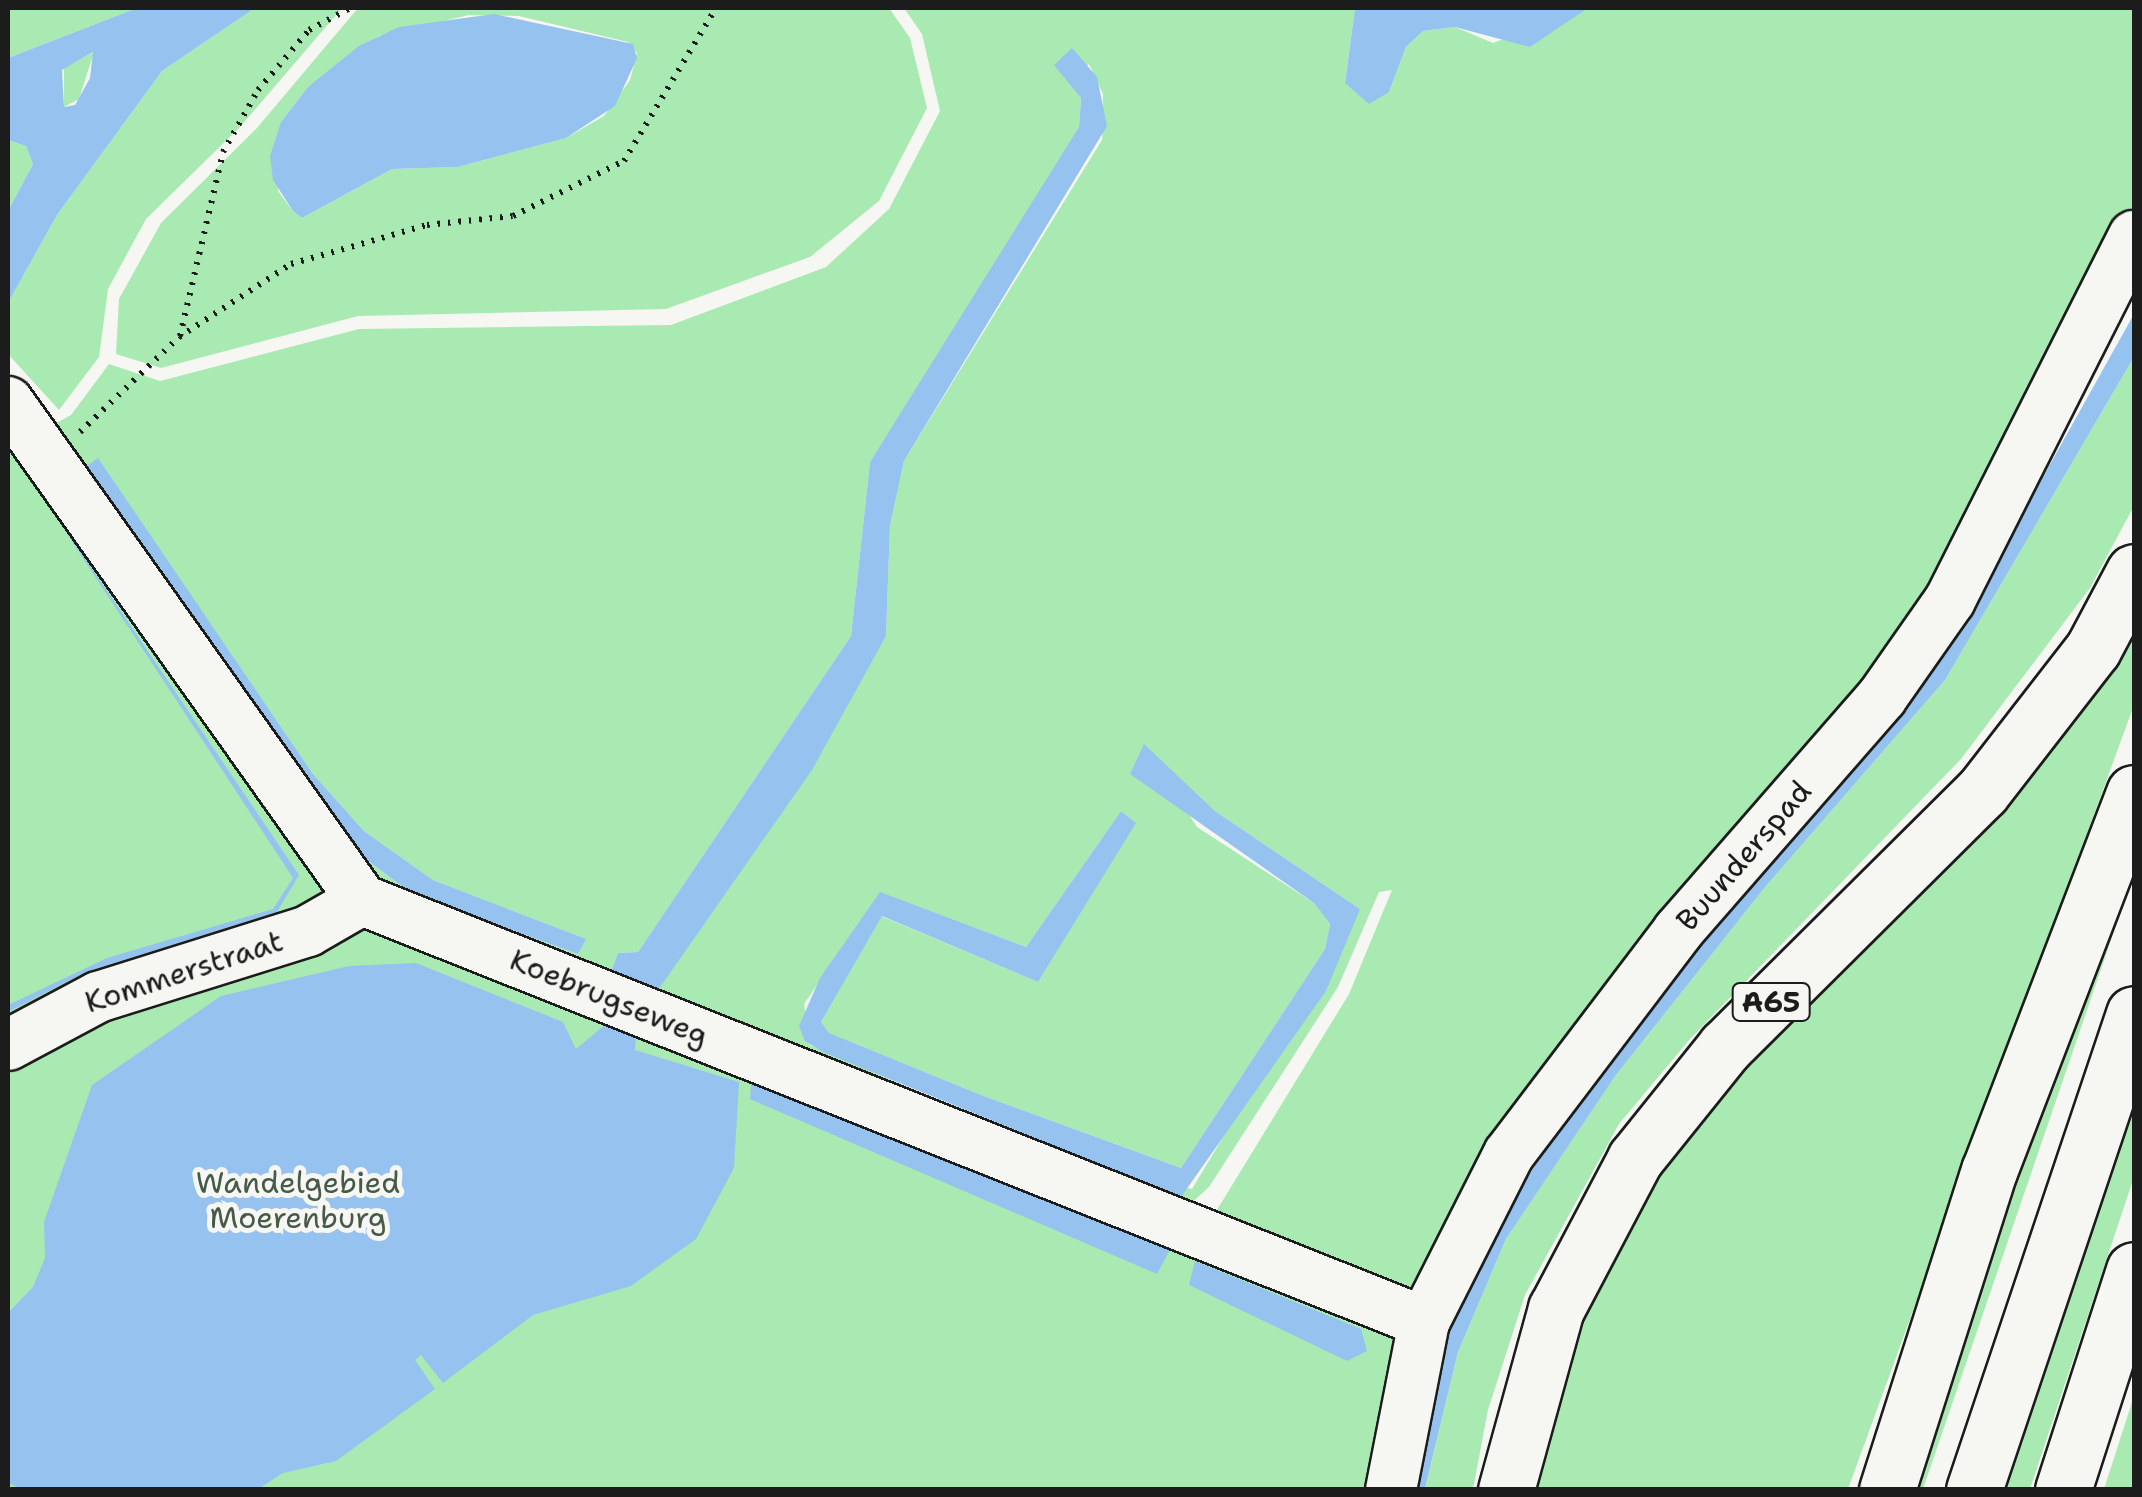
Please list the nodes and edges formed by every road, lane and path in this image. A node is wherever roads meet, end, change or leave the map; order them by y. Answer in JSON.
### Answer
{"nodes":[{"id":1,"x":350,"y":8,"type":"edge"},
{"id":2,"x":716,"y":8,"type":"edge"},
{"id":3,"x":2134,"y":236,"type":"edge"},
{"id":4,"x":179,"y":337,"type":"junction"},
{"id":5,"x":8,"y":402,"type":"edge"},
{"id":6,"x":48,"y":457,"type":"junction"},
{"id":7,"x":2134,"y":572,"type":"edge"},
{"id":8,"x":2134,"y":793,"type":"edge"},
{"id":9,"x":362,"y":900,"type":"junction"},
{"id":10,"x":2134,"y":1014,"type":"edge"},
{"id":11,"x":8,"y":1046,"type":"edge"},
{"id":12,"x":2134,"y":1270,"type":"edge"},
{"id":13,"x":1424,"y":1322,"type":"junction"},
{"id":14,"x":1391,"y":1490,"type":"edge"},
{"id":15,"x":1506,"y":1490,"type":"edge"},
{"id":16,"x":1887,"y":1490,"type":"edge"},
{"id":17,"x":1974,"y":1490,"type":"edge"},
{"id":18,"x":2063,"y":1490,"type":"edge"}],
"edges":[{"from":1,"to":4,"type":"path"},
{"from":2,"to":4,"type":"path"},
{"from":3,"to":13,"type":"street","name":"Buunderspad"},
{"from":4,"to":6,"type":"path"},
{"from":5,"to":6,"type":"street"},
{"from":6,"to":9,"type":"street"},
{"from":7,"to":15,"type":"highway","number":"A65"},
{"from":8,"to":16,"type":"highway"},
{"from":9,"to":11,"type":"street","name":"Kommerstraat"},
{"from":9,"to":13,"type":"street","name":"Koebrugseweg"},
{"from":10,"to":17,"type":"highway"},
{"from":12,"to":18,"type":"highway"},
{"from":13,"to":14,"type":"street","name":"Buunderspad"}]}
